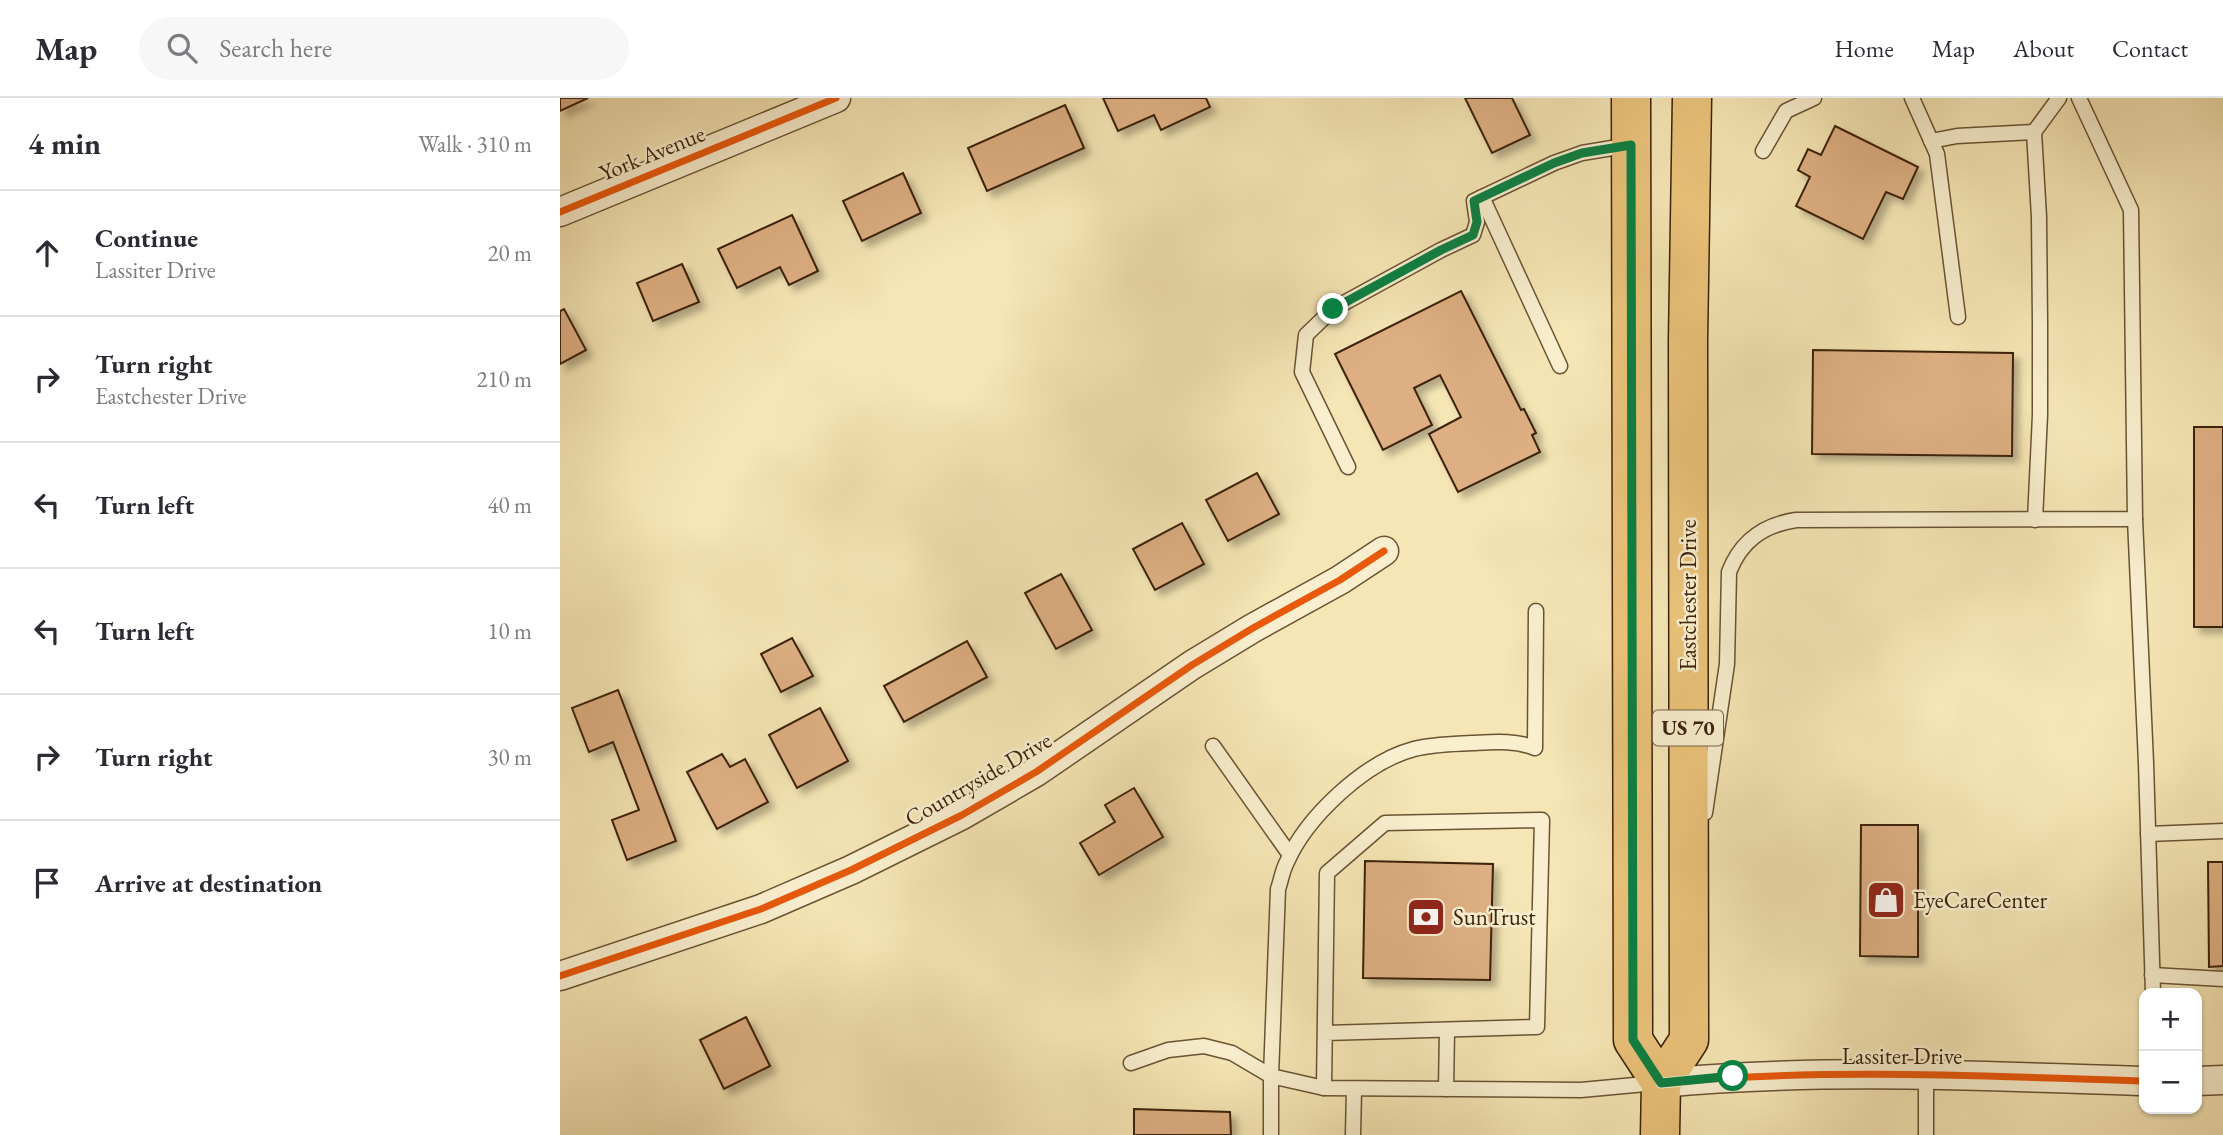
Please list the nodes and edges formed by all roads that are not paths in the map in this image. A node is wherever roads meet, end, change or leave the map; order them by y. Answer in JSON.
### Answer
{"nodes":[{"id":1,"x":836,"y":98,"type":"edge"},
{"id":2,"x":1631,"y":98,"type":"edge"},
{"id":3,"x":1692,"y":98,"type":"edge"},
{"id":4,"x":1814,"y":98,"type":"edge"},
{"id":5,"x":1912,"y":98,"type":"edge"},
{"id":6,"x":2059,"y":98,"type":"edge"},
{"id":7,"x":2079,"y":98,"type":"edge"},
{"id":8,"x":2034,"y":132,"type":"junction"},
{"id":9,"x":1931,"y":141,"type":"junction"},
{"id":10,"x":1631,"y":145,"type":"junction"},
{"id":11,"x":1763,"y":151,"type":"dead end"},
{"id":12,"x":1482,"y":197,"type":"junction"},
{"id":13,"x":560,"y":212,"type":"edge"},
{"id":14,"x":1958,"y":317,"type":"dead end"},
{"id":15,"x":1560,"y":366,"type":"dead end"},
{"id":16,"x":1348,"y":467,"type":"dead end"},
{"id":17,"x":2135,"y":519,"type":"junction"},
{"id":18,"x":2035,"y":520,"type":"junction"},
{"id":19,"x":1384,"y":551,"type":"dead end"},
{"id":20,"x":1536,"y":611,"type":"dead end"},
{"id":21,"x":1213,"y":746,"type":"dead end"},
{"id":22,"x":2223,"y":831,"type":"edge"},
{"id":23,"x":2148,"y":834,"type":"junction"},
{"id":24,"x":1290,"y":855,"type":"junction"},
{"id":25,"x":1689,"y":922,"type":"junction"},
{"id":26,"x":2152,"y":975,"type":"junction"},
{"id":27,"x":560,"y":976,"type":"edge"},
{"id":28,"x":2223,"y":979,"type":"edge"},
{"id":29,"x":2153,"y":988,"type":"edge"},
{"id":30,"x":1447,"y":1030,"type":"junction"},
{"id":31,"x":1325,"y":1033,"type":"junction"},
{"id":32,"x":1131,"y":1063,"type":"dead end"},
{"id":33,"x":1926,"y":1075,"type":"junction"},
{"id":34,"x":1271,"y":1076,"type":"junction"},
{"id":35,"x":2223,"y":1080,"type":"edge"},
{"id":36,"x":2139,"y":1081,"type":"edge"},
{"id":37,"x":2202,"y":1081,"type":"edge"},
{"id":38,"x":1661,"y":1083,"type":"junction"},
{"id":39,"x":1324,"y":1088,"type":"junction"},
{"id":40,"x":1354,"y":1088,"type":"junction"},
{"id":41,"x":1446,"y":1089,"type":"junction"},
{"id":42,"x":1271,"y":1135,"type":"edge"},
{"id":43,"x":1353,"y":1135,"type":"edge"},
{"id":44,"x":1661,"y":1135,"type":"edge"},
{"id":45,"x":1926,"y":1135,"type":"edge"}],
"edges":[{"from":1,"to":13,"type":"street","name":"York Avenue"},
{"from":2,"to":10,"type":"main road","number":"US 70"},
{"from":3,"to":25,"type":"main road","name":"Eastchester Drive","number":"US 70"},
{"from":4,"to":11,"type":"lane"},
{"from":5,"to":9,"type":"lane"},
{"from":6,"to":8,"type":"lane"},
{"from":7,"to":17,"type":"lane"},
{"from":8,"to":9,"type":"lane"},
{"from":8,"to":18,"type":"lane"},
{"from":9,"to":14,"type":"lane"},
{"from":10,"to":12,"type":"lane"},
{"from":10,"to":38,"type":"main road","number":"US 70"},
{"from":12,"to":15,"type":"lane"},
{"from":12,"to":16,"type":"lane"},
{"from":17,"to":18,"type":"lane"},
{"from":17,"to":23,"type":"lane"},
{"from":18,"to":25,"type":"lane"},
{"from":19,"to":27,"type":"street","name":"Countryside Drive"},
{"from":20,"to":24,"type":"lane"},
{"from":21,"to":24,"type":"lane"},
{"from":22,"to":23,"type":"lane"},
{"from":23,"to":26,"type":"lane"},
{"from":24,"to":34,"type":"lane"},
{"from":25,"to":38,"type":"main road","name":"Eastchester Drive","number":"US 70"},
{"from":26,"to":28,"type":"lane"},
{"from":26,"to":29,"type":"lane"},
{"from":30,"to":31,"type":"lane"},
{"from":30,"to":31,"type":"lane"},
{"from":30,"to":41,"type":"lane"},
{"from":31,"to":39,"type":"lane"},
{"from":32,"to":34,"type":"lane"},
{"from":33,"to":36,"type":"street","name":"Lassiter Drive"},
{"from":33,"to":38,"type":"street","name":"Lassiter Drive"},
{"from":33,"to":45,"type":"lane"},
{"from":34,"to":39,"type":"lane"},
{"from":34,"to":42,"type":"lane"},
{"from":35,"to":37,"type":"street"},
{"from":38,"to":41,"type":"lane"},
{"from":38,"to":44,"type":"main road"},
{"from":39,"to":40,"type":"lane"},
{"from":40,"to":41,"type":"lane"},
{"from":40,"to":43,"type":"lane"}]}
